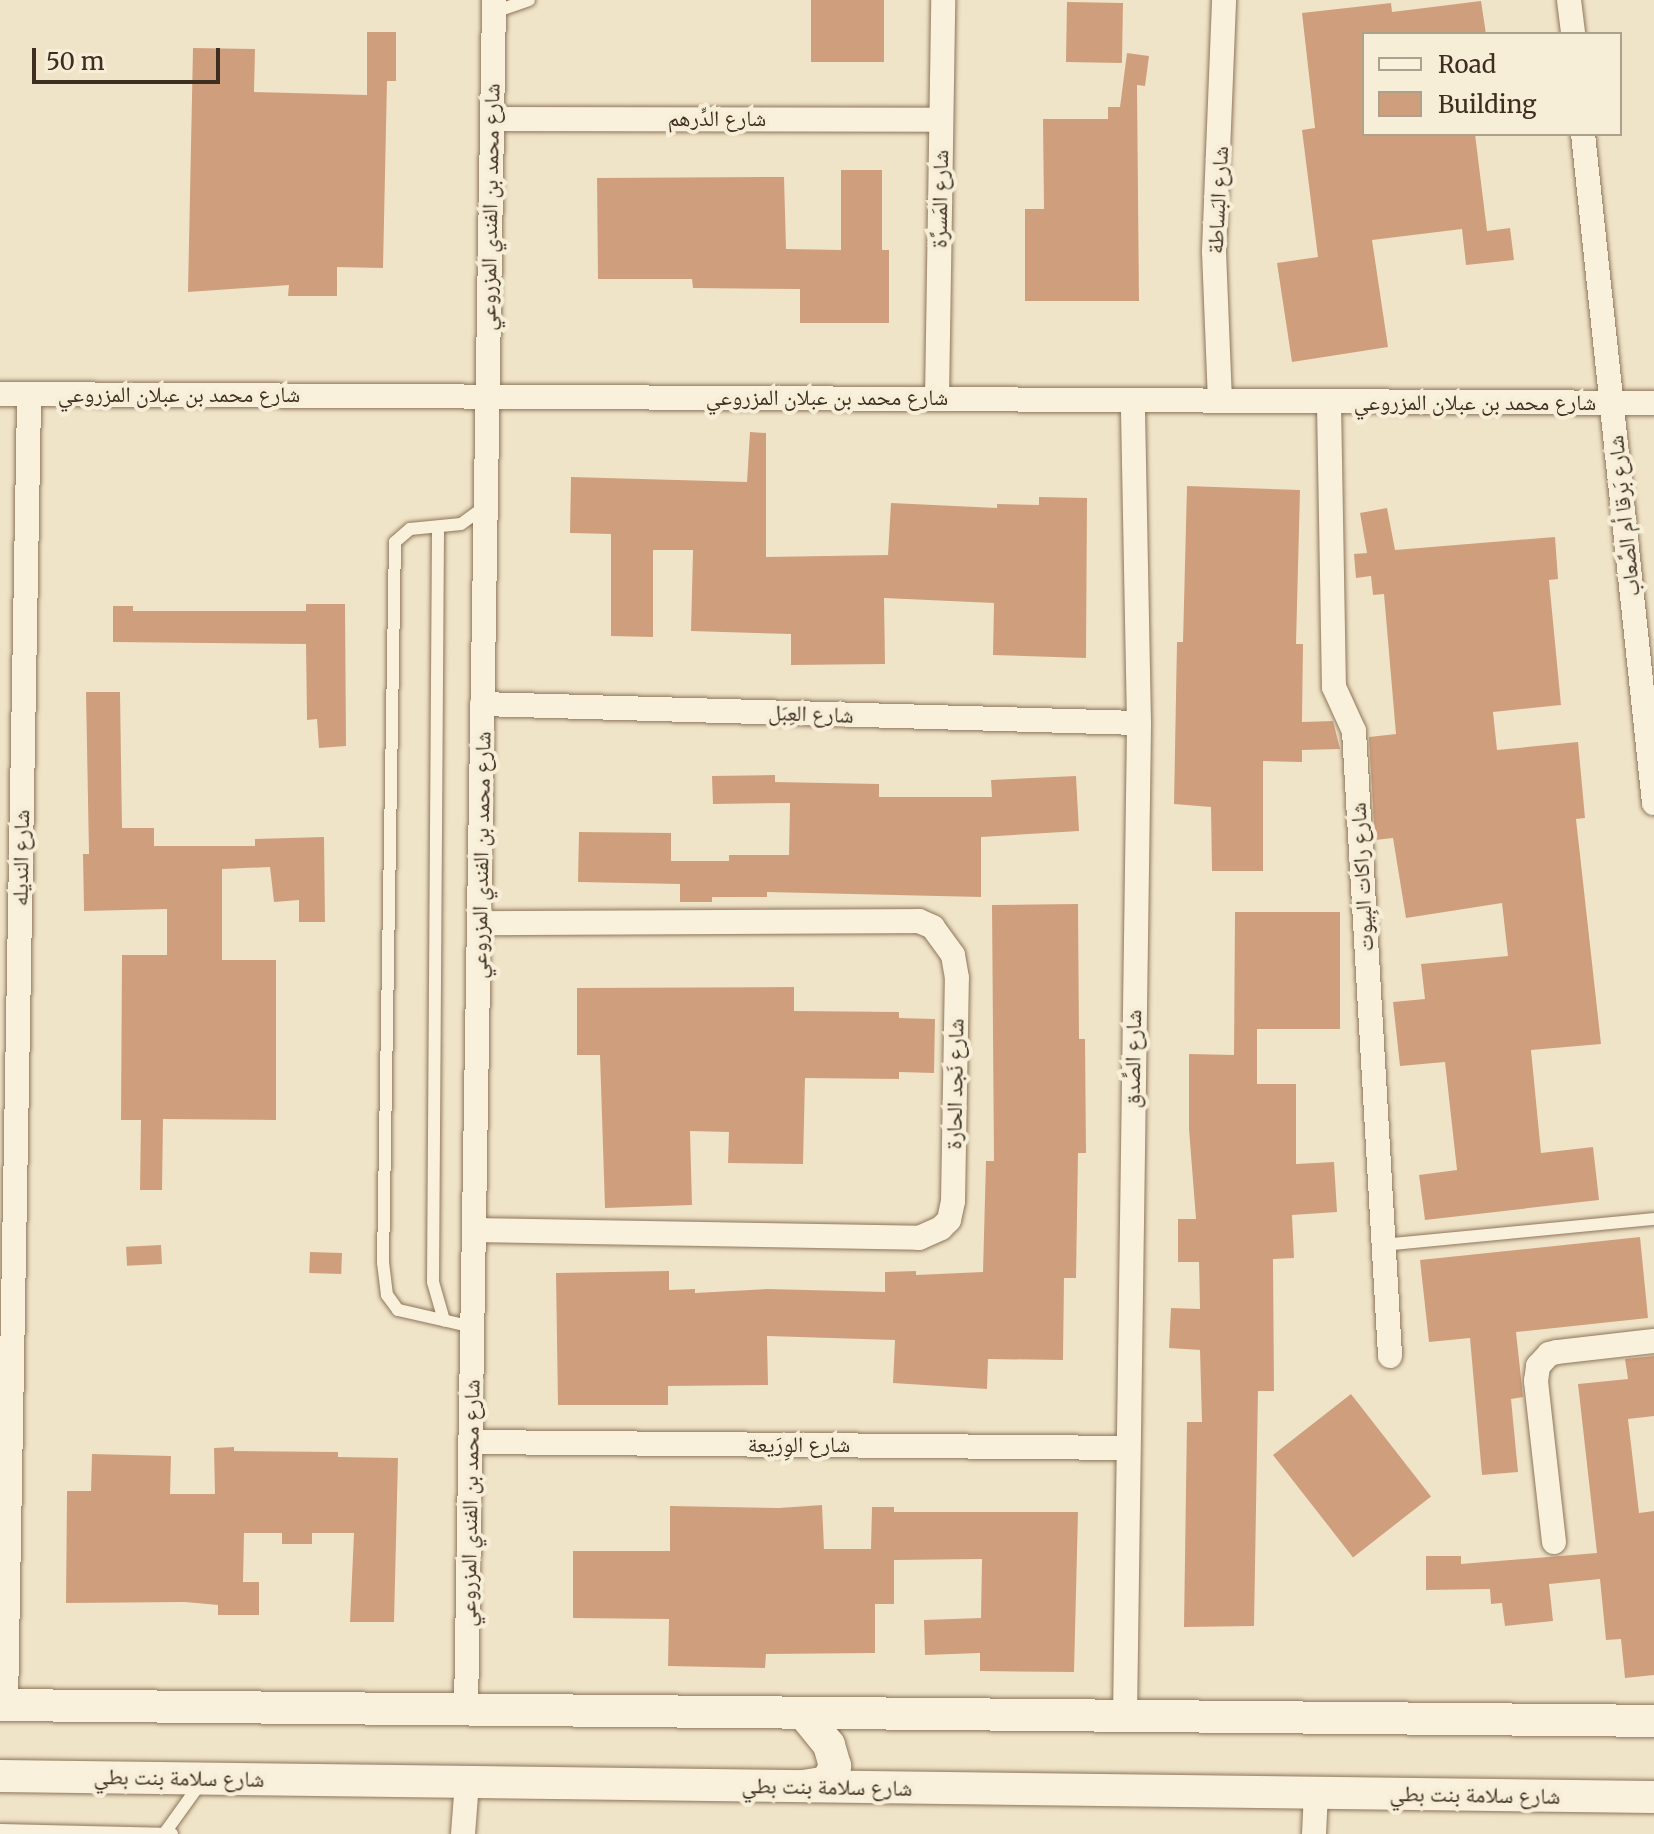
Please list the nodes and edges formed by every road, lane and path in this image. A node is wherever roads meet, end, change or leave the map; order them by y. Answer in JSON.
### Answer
{"nodes":[{"id":1,"x":529,"y":0,"type":"edge"},
{"id":2,"x":943,"y":0,"type":"edge"},
{"id":3,"x":1224,"y":0,"type":"edge"},
{"id":4,"x":1569,"y":0,"type":"edge"},
{"id":5,"x":494,"y":6,"type":"edge"},
{"id":6,"x":1573,"y":32,"type":"edge"},
{"id":7,"x":492,"y":119,"type":"junction"},
{"id":8,"x":941,"y":120,"type":"junction"},
{"id":9,"x":1583,"y":136,"type":"edge"},
{"id":10,"x":0,"y":394,"type":"edge"},
{"id":11,"x":29,"y":394,"type":"junction"},
{"id":12,"x":487,"y":397,"type":"junction"},
{"id":13,"x":937,"y":399,"type":"junction"},
{"id":14,"x":1133,"y":400,"type":"junction"},
{"id":15,"x":1220,"y":401,"type":"junction"},
{"id":16,"x":1329,"y":403,"type":"junction"},
{"id":17,"x":1612,"y":403,"type":"junction"},
{"id":18,"x":1654,"y":403,"type":"edge"},
{"id":19,"x":486,"y":506,"type":"junction"},
{"id":20,"x":438,"y":529,"type":"junction"},
{"id":21,"x":482,"y":704,"type":"junction"},
{"id":22,"x":1139,"y":723,"type":"junction"},
{"id":23,"x":1654,"y":803,"type":"edge"},
{"id":24,"x":481,"y":923,"type":"junction"},
{"id":25,"x":1654,"y":1219,"type":"edge"},
{"id":26,"x":474,"y":1230,"type":"junction"},
{"id":27,"x":1383,"y":1245,"type":"junction"},
{"id":28,"x":444,"y":1320,"type":"junction"},
{"id":29,"x":473,"y":1327,"type":"junction"},
{"id":30,"x":1654,"y":1341,"type":"edge"},
{"id":31,"x":1390,"y":1356,"type":"dead end"},
{"id":32,"x":471,"y":1442,"type":"junction"},
{"id":33,"x":1127,"y":1448,"type":"junction"},
{"id":34,"x":1554,"y":1542,"type":"dead end"},
{"id":35,"x":4,"y":1643,"type":"edge"},
{"id":36,"x":3,"y":1705,"type":"edge"},
{"id":37,"x":466,"y":1710,"type":"junction"},
{"id":38,"x":803,"y":1713,"type":"junction"},
{"id":39,"x":1125,"y":1717,"type":"junction"},
{"id":40,"x":1654,"y":1721,"type":"edge"},
{"id":41,"x":0,"y":1776,"type":"edge"},
{"id":42,"x":203,"y":1778,"type":"junction"},
{"id":43,"x":467,"y":1782,"type":"junction"},
{"id":44,"x":799,"y":1786,"type":"junction"},
{"id":45,"x":1316,"y":1793,"type":"junction"},
{"id":46,"x":1654,"y":1797,"type":"edge"},
{"id":47,"x":0,"y":1830,"type":"edge"},
{"id":48,"x":164,"y":1834,"type":"edge"},
{"id":49,"x":172,"y":1834,"type":"edge"},
{"id":50,"x":463,"y":1834,"type":"edge"},
{"id":51,"x":1314,"y":1834,"type":"edge"}],
"edges":[{"from":1,"to":5,"type":"lane"},
{"from":2,"to":8,"type":"street","name":"شارع المَسرَّة"},
{"from":3,"to":15,"type":"street","name":"شارع البَساطة"},
{"from":4,"to":6,"type":"street"},
{"from":5,"to":7,"type":"street","name":"شارع محمد بن الفندي المزروعي"},
{"from":7,"to":8,"type":"street","name":"شارع الدِّرهم"},
{"from":7,"to":12,"type":"street","name":"شارع محمد بن الفندي المزروعي"},
{"from":8,"to":13,"type":"street","name":"شارع المَسرَّة"},
{"from":9,"to":17,"type":"street","name":"شارع بَرقا أم الصَّعاب"},
{"from":10,"to":11,"type":"street","name":"شارع محمد بن عبلان المزروعي"},
{"from":11,"to":12,"type":"street","name":"شارع محمد بن عبلان المزروعي"},
{"from":11,"to":35,"type":"street","name":"شارع النديله"},
{"from":12,"to":13,"type":"street","name":"شارع محمد بن عبلان المزروعي"},
{"from":12,"to":19,"type":"street","name":"شارع محمد بن الفندي المزروعي"},
{"from":13,"to":14,"type":"street","name":"شارع محمد بن عبلان المزروعي"},
{"from":14,"to":15,"type":"street","name":"شارع محمد بن عبلان المزروعي"},
{"from":14,"to":22,"type":"street","name":"شارع الصِّدق"},
{"from":15,"to":16,"type":"street","name":"شارع محمد بن عبلان المزروعي"},
{"from":16,"to":17,"type":"street","name":"شارع محمد بن عبلان المزروعي"},
{"from":16,"to":27,"type":"street","name":"شارع راكات البِيوت"},
{"from":17,"to":18,"type":"street","name":"شارع محمد بن عبلان المزروعي"},
{"from":17,"to":23,"type":"street","name":"شارع بَرقا أم الصَّعاب"},
{"from":19,"to":20,"type":"lane"},
{"from":19,"to":21,"type":"street","name":"شارع محمد بن الفندي المزروعي"},
{"from":20,"to":28,"type":"lane"},
{"from":20,"to":28,"type":"lane"},
{"from":21,"to":22,"type":"street","name":"شارع العِبَل"},
{"from":21,"to":24,"type":"street","name":"شارع محمد بن الفندي المزروعي"},
{"from":22,"to":33,"type":"street","name":"شارع الصِّدق"},
{"from":24,"to":26,"type":"street","name":"شارع محمد بن الفندي المزروعي"},
{"from":24,"to":26,"type":"street","name":"شارع نَجد الحارة"},
{"from":25,"to":27,"type":"lane"},
{"from":26,"to":29,"type":"street","name":"شارع محمد بن الفندي المزروعي"},
{"from":27,"to":31,"type":"street","name":"شارع راكات البِيوت"},
{"from":28,"to":29,"type":"lane"},
{"from":29,"to":32,"type":"street","name":"شارع محمد بن الفندي المزروعي"},
{"from":30,"to":34,"type":"street"},
{"from":32,"to":33,"type":"street","name":"شارع الوِرَيعة"},
{"from":32,"to":37,"type":"street","name":"شارع محمد بن الفندي المزروعي"},
{"from":33,"to":39,"type":"street","name":"شارع الصِّدق"},
{"from":35,"to":36,"type":"street","name":"شارع النديله"},
{"from":36,"to":37,"type":"main road"},
{"from":37,"to":38,"type":"main road"},
{"from":38,"to":39,"type":"main road"},
{"from":38,"to":44,"type":"main road"},
{"from":39,"to":40,"type":"main road"},
{"from":41,"to":42,"type":"main road","name":"شارع سلامة بنت بطي"},
{"from":42,"to":43,"type":"main road","name":"شارع سلامة بنت بطي"},
{"from":42,"to":48,"type":"lane"},
{"from":43,"to":44,"type":"main road","name":"شارع سلامة بنت بطي"},
{"from":43,"to":50,"type":"street"},
{"from":44,"to":45,"type":"main road","name":"شارع سلامة بنت بطي"},
{"from":45,"to":46,"type":"main road","name":"شارع سلامة بنت بطي"},
{"from":45,"to":51,"type":"street"},
{"from":47,"to":48,"type":"lane"},
{"from":48,"to":49,"type":"lane"}]}
